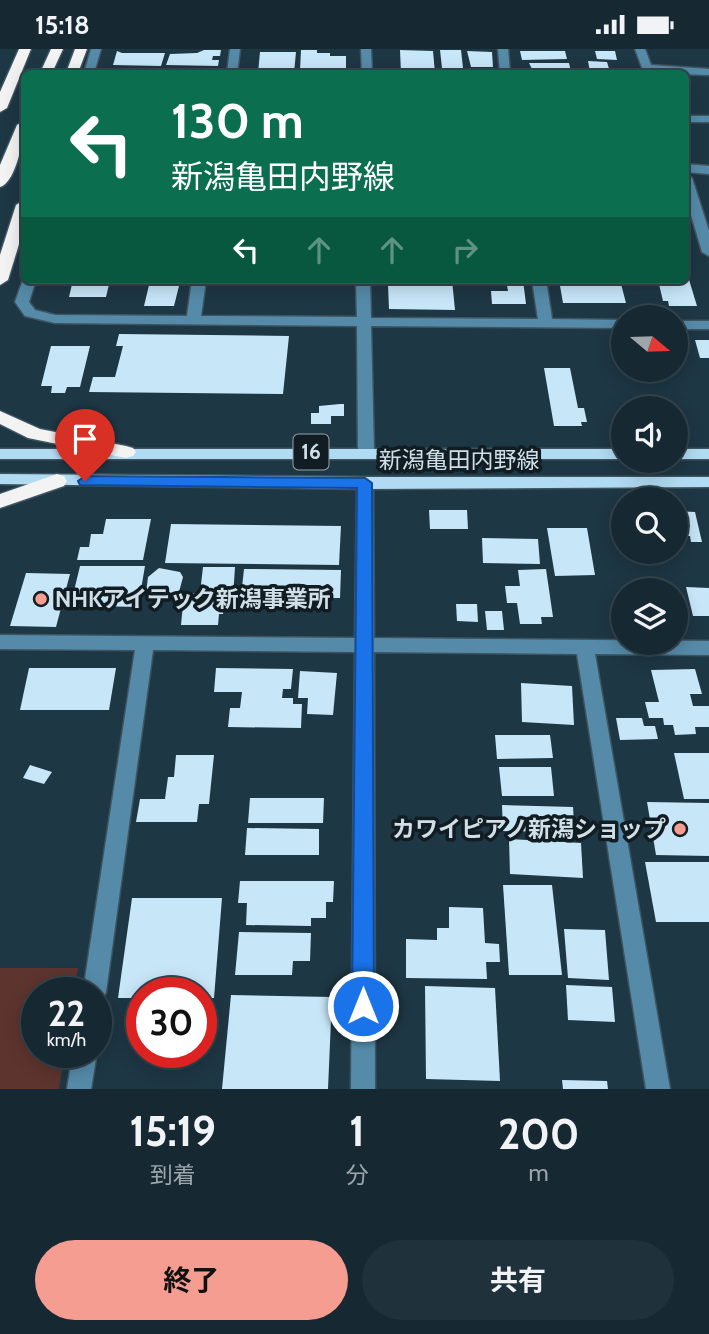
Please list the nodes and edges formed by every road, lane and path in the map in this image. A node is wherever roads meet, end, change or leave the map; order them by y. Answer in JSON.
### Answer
{"nodes":[{"id":1,"x":25,"y":49,"type":"edge"},
{"id":2,"x":57,"y":49,"type":"edge"},
{"id":3,"x":81,"y":49,"type":"edge"},
{"id":4,"x":96,"y":49,"type":"edge"},
{"id":5,"x":235,"y":49,"type":"edge"},
{"id":6,"x":366,"y":49,"type":"edge"},
{"id":7,"x":503,"y":49,"type":"edge"},
{"id":8,"x":640,"y":49,"type":"edge"},
{"id":9,"x":47,"y":70,"type":"edge"},
{"id":10,"x":73,"y":70,"type":"edge"},
{"id":11,"x":90,"y":70,"type":"edge"},
{"id":12,"x":232,"y":70,"type":"edge"},
{"id":13,"x":367,"y":70,"type":"edge"},
{"id":14,"x":505,"y":70,"type":"edge"},
{"id":15,"x":648,"y":70,"type":"edge"},
{"id":16,"x":689,"y":72,"type":"edge"},
{"id":17,"x":709,"y":72,"type":"edge"},
{"id":18,"x":0,"y":108,"type":"edge"},
{"id":19,"x":689,"y":119,"type":"edge"},
{"id":20,"x":709,"y":119,"type":"edge"},
{"id":21,"x":21,"y":132,"type":"edge"},
{"id":22,"x":689,"y":168,"type":"edge"},
{"id":23,"x":709,"y":170,"type":"edge"},
{"id":24,"x":0,"y":183,"type":"edge"},
{"id":25,"x":689,"y":188,"type":"edge"},
{"id":26,"x":21,"y":214,"type":"edge"},
{"id":27,"x":709,"y":252,"type":"edge"},
{"id":28,"x":0,"y":280,"type":"edge"},
{"id":29,"x":28,"y":284,"type":"edge"},
{"id":30,"x":198,"y":284,"type":"edge"},
{"id":31,"x":363,"y":284,"type":"edge"},
{"id":32,"x":540,"y":284,"type":"edge"},
{"id":33,"x":193,"y":320,"type":"junction"},
{"id":34,"x":363,"y":321,"type":"junction"},
{"id":35,"x":546,"y":323,"type":"junction"},
{"id":36,"x":611,"y":324,"type":"edge"},
{"id":37,"x":688,"y":325,"type":"edge"},
{"id":38,"x":709,"y":325,"type":"edge"},
{"id":39,"x":0,"y":417,"type":"edge"},
{"id":40,"x":126,"y":452,"type":"junction"},
{"id":41,"x":366,"y":452,"type":"junction"},
{"id":42,"x":0,"y":454,"type":"edge"},
{"id":43,"x":611,"y":454,"type":"edge"},
{"id":44,"x":688,"y":454,"type":"edge"},
{"id":45,"x":709,"y":454,"type":"edge"},
{"id":46,"x":0,"y":479,"type":"edge"},
{"id":47,"x":57,"y":481,"type":"junction"},
{"id":48,"x":709,"y":482,"type":"edge"},
{"id":49,"x":365,"y":483,"type":"junction"},
{"id":50,"x":0,"y":501,"type":"edge"},
{"id":51,"x":0,"y":642,"type":"edge"},
{"id":52,"x":145,"y":643,"type":"junction"},
{"id":53,"x":363,"y":646,"type":"junction"},
{"id":54,"x":585,"y":647,"type":"junction"},
{"id":55,"x":709,"y":648,"type":"edge"},
{"id":56,"x":96,"y":977,"type":"edge"},
{"id":57,"x":82,"y":1068,"type":"edge"},
{"id":58,"x":79,"y":1089,"type":"edge"},
{"id":59,"x":363,"y":1089,"type":"edge"},
{"id":60,"x":658,"y":1089,"type":"edge"}],
"edges":[{"from":1,"to":18,"type":"highway"},
{"from":2,"to":9,"type":"highway"},
{"from":3,"to":10,"type":"highway"},
{"from":4,"to":11,"type":"street"},
{"from":5,"to":12,"type":"street"},
{"from":6,"to":13,"type":"street"},
{"from":7,"to":14,"type":"street"},
{"from":8,"to":15,"type":"street"},
{"from":16,"to":17,"type":"street"},
{"from":19,"to":20,"type":"street"},
{"from":21,"to":24,"type":"highway"},
{"from":22,"to":23,"type":"street"},
{"from":25,"to":27,"type":"street"},
{"from":26,"to":28,"type":"highway"},
{"from":29,"to":33,"type":"street"},
{"from":30,"to":33,"type":"street"},
{"from":31,"to":34,"type":"street"},
{"from":32,"to":35,"type":"street"},
{"from":33,"to":34,"type":"street"},
{"from":34,"to":35,"type":"street"},
{"from":34,"to":41,"type":"street"},
{"from":35,"to":36,"type":"street"},
{"from":37,"to":38,"type":"street"},
{"from":39,"to":40,"type":"highway"},
{"from":40,"to":41,"type":"main road","name":"新潟亀田内野線","number":"16"},
{"from":40,"to":42,"type":"main road","name":"新潟亀田内野線","number":"16"},
{"from":41,"to":43,"type":"main road","name":"新潟亀田内野線","number":"16"},
{"from":44,"to":45,"type":"main road"},
{"from":46,"to":47,"type":"main road","name":"新潟亀田内野線","number":"16"},
{"from":47,"to":49,"type":"main road","name":"新潟亀田内野線","number":"16"},
{"from":47,"to":50,"type":"highway"},
{"from":48,"to":49,"type":"main road","name":"新潟亀田内野線","number":"16"},
{"from":49,"to":53,"type":"street"},
{"from":51,"to":52,"type":"street"},
{"from":52,"to":53,"type":"street"},
{"from":52,"to":56,"type":"street"},
{"from":53,"to":54,"type":"street"},
{"from":53,"to":59,"type":"street"},
{"from":54,"to":55,"type":"street"},
{"from":54,"to":60,"type":"street"},
{"from":57,"to":58,"type":"street"}]}
